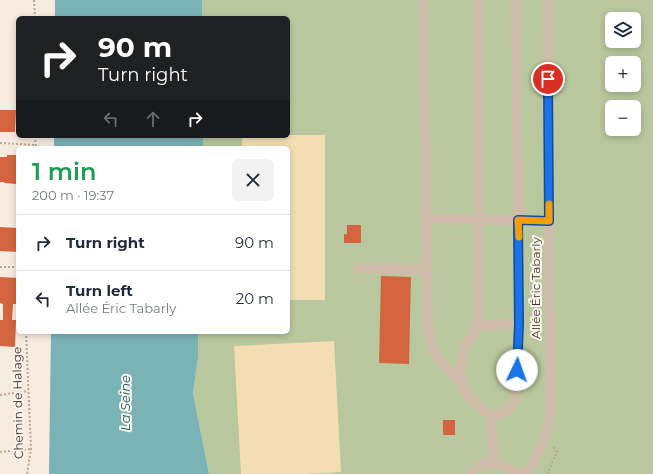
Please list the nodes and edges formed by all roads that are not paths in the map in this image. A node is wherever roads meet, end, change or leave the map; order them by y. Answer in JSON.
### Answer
{"nodes":[{"id":1,"x":423,"y":0,"type":"edge"},
{"id":2,"x":479,"y":0,"type":"edge"},
{"id":3,"x":516,"y":0,"type":"edge"},
{"id":4,"x":548,"y":0,"type":"edge"},
{"id":5,"x":426,"y":219,"type":"junction"},
{"id":6,"x":478,"y":219,"type":"junction"},
{"id":7,"x":518,"y":220,"type":"junction"},
{"id":8,"x":549,"y":221,"type":"junction"},
{"id":9,"x":358,"y":268,"type":"dead end"},
{"id":10,"x":427,"y":270,"type":"junction"},
{"id":11,"x":519,"y":324,"type":"junction"},
{"id":12,"x":478,"y":325,"type":"junction"},
{"id":13,"x":463,"y":384,"type":"junction"},
{"id":14,"x":491,"y":416,"type":"junction"},
{"id":15,"x":494,"y":463,"type":"junction"},
{"id":16,"x":471,"y":474,"type":"edge"},
{"id":17,"x":522,"y":474,"type":"edge"},
{"id":18,"x":526,"y":474,"type":"edge"}],
"edges":[{"from":1,"to":5,"type":"street"},
{"from":2,"to":6,"type":"street"},
{"from":3,"to":7,"type":"street"},
{"from":4,"to":8,"type":"street","name":"Allée Éric Tabarly"},
{"from":5,"to":6,"type":"street"},
{"from":5,"to":10,"type":"street"},
{"from":6,"to":7,"type":"street"},
{"from":6,"to":12,"type":"street"},
{"from":7,"to":8,"type":"street"},
{"from":7,"to":11,"type":"street"},
{"from":8,"to":18,"type":"street","name":"Allée Éric Tabarly"},
{"from":9,"to":10,"type":"street"},
{"from":10,"to":13,"type":"street"},
{"from":11,"to":12,"type":"street"},
{"from":11,"to":14,"type":"street"},
{"from":12,"to":13,"type":"street"},
{"from":13,"to":14,"type":"street"},
{"from":14,"to":15,"type":"street"},
{"from":15,"to":16,"type":"street"},
{"from":15,"to":17,"type":"street"}]}
